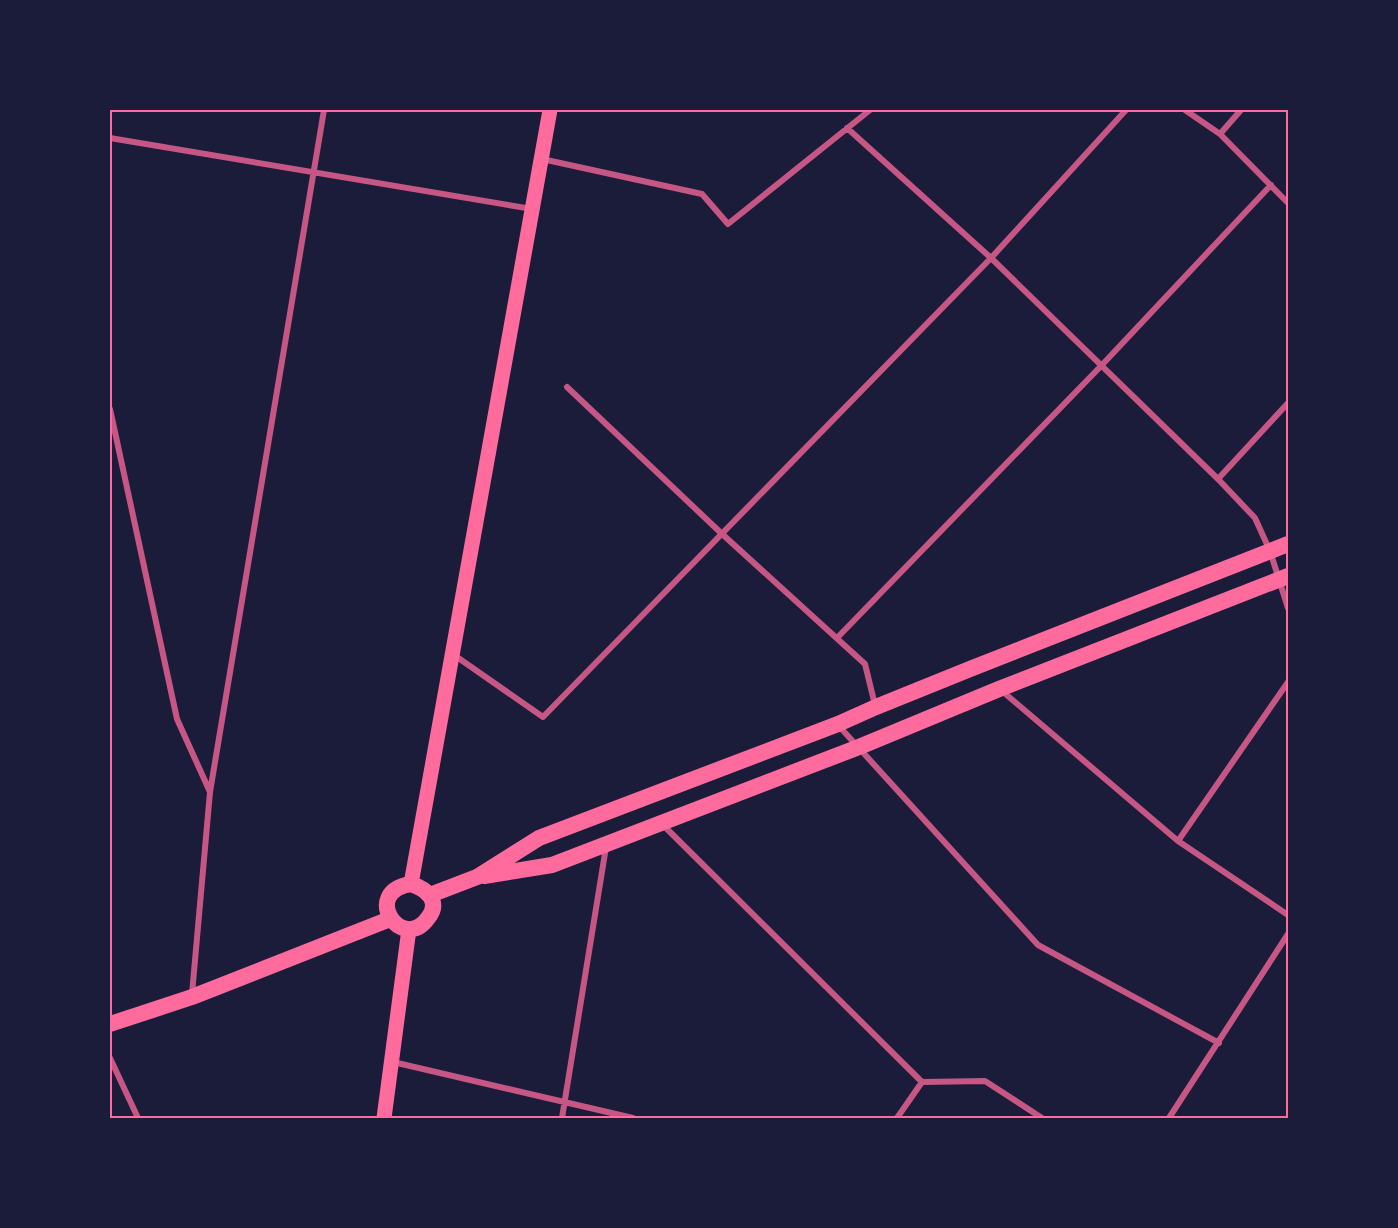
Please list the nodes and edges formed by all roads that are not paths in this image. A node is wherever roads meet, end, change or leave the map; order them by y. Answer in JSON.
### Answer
{"nodes":[{"id":1,"x":324,"y":110,"type":"edge"},
{"id":2,"x":550,"y":110,"type":"edge"},
{"id":3,"x":870,"y":110,"type":"edge"},
{"id":4,"x":1126,"y":110,"type":"edge"},
{"id":5,"x":1185,"y":110,"type":"edge"},
{"id":6,"x":1241,"y":110,"type":"edge"},
{"id":7,"x":848,"y":128,"type":"junction"},
{"id":8,"x":1220,"y":134,"type":"junction"},
{"id":9,"x":110,"y":138,"type":"edge"},
{"id":10,"x":542,"y":159,"type":"junction"},
{"id":11,"x":313,"y":172,"type":"junction"},
{"id":12,"x":1270,"y":185,"type":"junction"},
{"id":13,"x":1288,"y":203,"type":"edge"},
{"id":14,"x":533,"y":209,"type":"junction"},
{"id":15,"x":991,"y":258,"type":"junction"},
{"id":16,"x":1101,"y":366,"type":"junction"},
{"id":17,"x":567,"y":387,"type":"dead end"},
{"id":18,"x":1288,"y":403,"type":"edge"},
{"id":19,"x":110,"y":409,"type":"edge"},
{"id":20,"x":1218,"y":480,"type":"junction"},
{"id":21,"x":721,"y":533,"type":"junction"},
{"id":22,"x":1288,"y":544,"type":"edge"},
{"id":23,"x":1270,"y":551,"type":"junction"},
{"id":24,"x":1284,"y":578,"type":"edge"},
{"id":25,"x":1288,"y":608,"type":"edge"},
{"id":26,"x":837,"y":638,"type":"junction"},
{"id":27,"x":452,"y":653,"type":"junction"},
{"id":28,"x":1288,"y":682,"type":"edge"},
{"id":29,"x":999,"y":689,"type":"junction"},
{"id":30,"x":876,"y":707,"type":"junction"},
{"id":31,"x":838,"y":724,"type":"junction"},
{"id":32,"x":859,"y":747,"type":"junction"},
{"id":33,"x":210,"y":792,"type":"junction"},
{"id":34,"x":661,"y":823,"type":"junction"},
{"id":35,"x":1178,"y":841,"type":"junction"},
{"id":36,"x":606,"y":844,"type":"junction"},
{"id":37,"x":477,"y":877,"type":"junction"},
{"id":38,"x":411,"y":884,"type":"junction"},
{"id":39,"x":430,"y":895,"type":"junction"},
{"id":40,"x":1288,"y":915,"type":"edge"},
{"id":41,"x":390,"y":919,"type":"junction"},
{"id":42,"x":409,"y":929,"type":"junction"},
{"id":43,"x":1288,"y":934,"type":"edge"},
{"id":44,"x":192,"y":997,"type":"junction"},
{"id":45,"x":110,"y":1024,"type":"edge"},
{"id":46,"x":1219,"y":1043,"type":"junction"},
{"id":47,"x":110,"y":1058,"type":"edge"},
{"id":48,"x":392,"y":1062,"type":"junction"},
{"id":49,"x":922,"y":1082,"type":"junction"},
{"id":50,"x":564,"y":1102,"type":"junction"},
{"id":51,"x":138,"y":1119,"type":"edge"},
{"id":52,"x":384,"y":1119,"type":"edge"},
{"id":53,"x":562,"y":1119,"type":"edge"},
{"id":54,"x":633,"y":1119,"type":"edge"},
{"id":55,"x":897,"y":1119,"type":"edge"},
{"id":56,"x":1042,"y":1119,"type":"edge"},
{"id":57,"x":1169,"y":1119,"type":"edge"}],
"edges":[{"from":1,"to":11,"type":"street"},
{"from":2,"to":10,"type":"main road"},
{"from":3,"to":7,"type":"street"},
{"from":4,"to":15,"type":"street"},
{"from":5,"to":8,"type":"street"},
{"from":6,"to":8,"type":"street"},
{"from":7,"to":10,"type":"street"},
{"from":7,"to":15,"type":"street"},
{"from":8,"to":12,"type":"street"},
{"from":9,"to":11,"type":"street"},
{"from":10,"to":14,"type":"main road"},
{"from":11,"to":14,"type":"street"},
{"from":11,"to":33,"type":"street"},
{"from":12,"to":13,"type":"street"},
{"from":12,"to":16,"type":"street"},
{"from":14,"to":27,"type":"main road"},
{"from":15,"to":16,"type":"street"},
{"from":15,"to":21,"type":"street"},
{"from":16,"to":20,"type":"street"},
{"from":16,"to":26,"type":"street"},
{"from":17,"to":21,"type":"street"},
{"from":18,"to":20,"type":"street"},
{"from":19,"to":33,"type":"street"},
{"from":20,"to":23,"type":"street"},
{"from":21,"to":26,"type":"street"},
{"from":21,"to":27,"type":"street"},
{"from":22,"to":23,"type":"highway"},
{"from":23,"to":24,"type":"street"},
{"from":23,"to":30,"type":"highway"},
{"from":24,"to":25,"type":"street"},
{"from":24,"to":29,"type":"highway"},
{"from":26,"to":30,"type":"street"},
{"from":27,"to":38,"type":"main road"},
{"from":28,"to":35,"type":"street"},
{"from":29,"to":32,"type":"highway"},
{"from":29,"to":35,"type":"street"},
{"from":30,"to":31,"type":"highway"},
{"from":31,"to":32,"type":"street"},
{"from":31,"to":37,"type":"highway"},
{"from":32,"to":34,"type":"highway"},
{"from":32,"to":46,"type":"street"},
{"from":33,"to":44,"type":"street"},
{"from":34,"to":36,"type":"highway"},
{"from":34,"to":49,"type":"street"},
{"from":35,"to":40,"type":"street"},
{"from":36,"to":37,"type":"highway"},
{"from":36,"to":50,"type":"street"},
{"from":37,"to":39,"type":"highway"},
{"from":38,"to":39,"type":"highway"},
{"from":38,"to":41,"type":"highway"},
{"from":39,"to":42,"type":"highway"},
{"from":41,"to":42,"type":"highway"},
{"from":41,"to":44,"type":"highway"},
{"from":42,"to":48,"type":"main road"},
{"from":43,"to":46,"type":"street"},
{"from":44,"to":45,"type":"highway"},
{"from":46,"to":57,"type":"street"},
{"from":47,"to":51,"type":"street"},
{"from":48,"to":50,"type":"street"},
{"from":48,"to":52,"type":"main road"},
{"from":49,"to":55,"type":"street"},
{"from":49,"to":56,"type":"street"},
{"from":50,"to":53,"type":"street"},
{"from":50,"to":54,"type":"street"}]}
